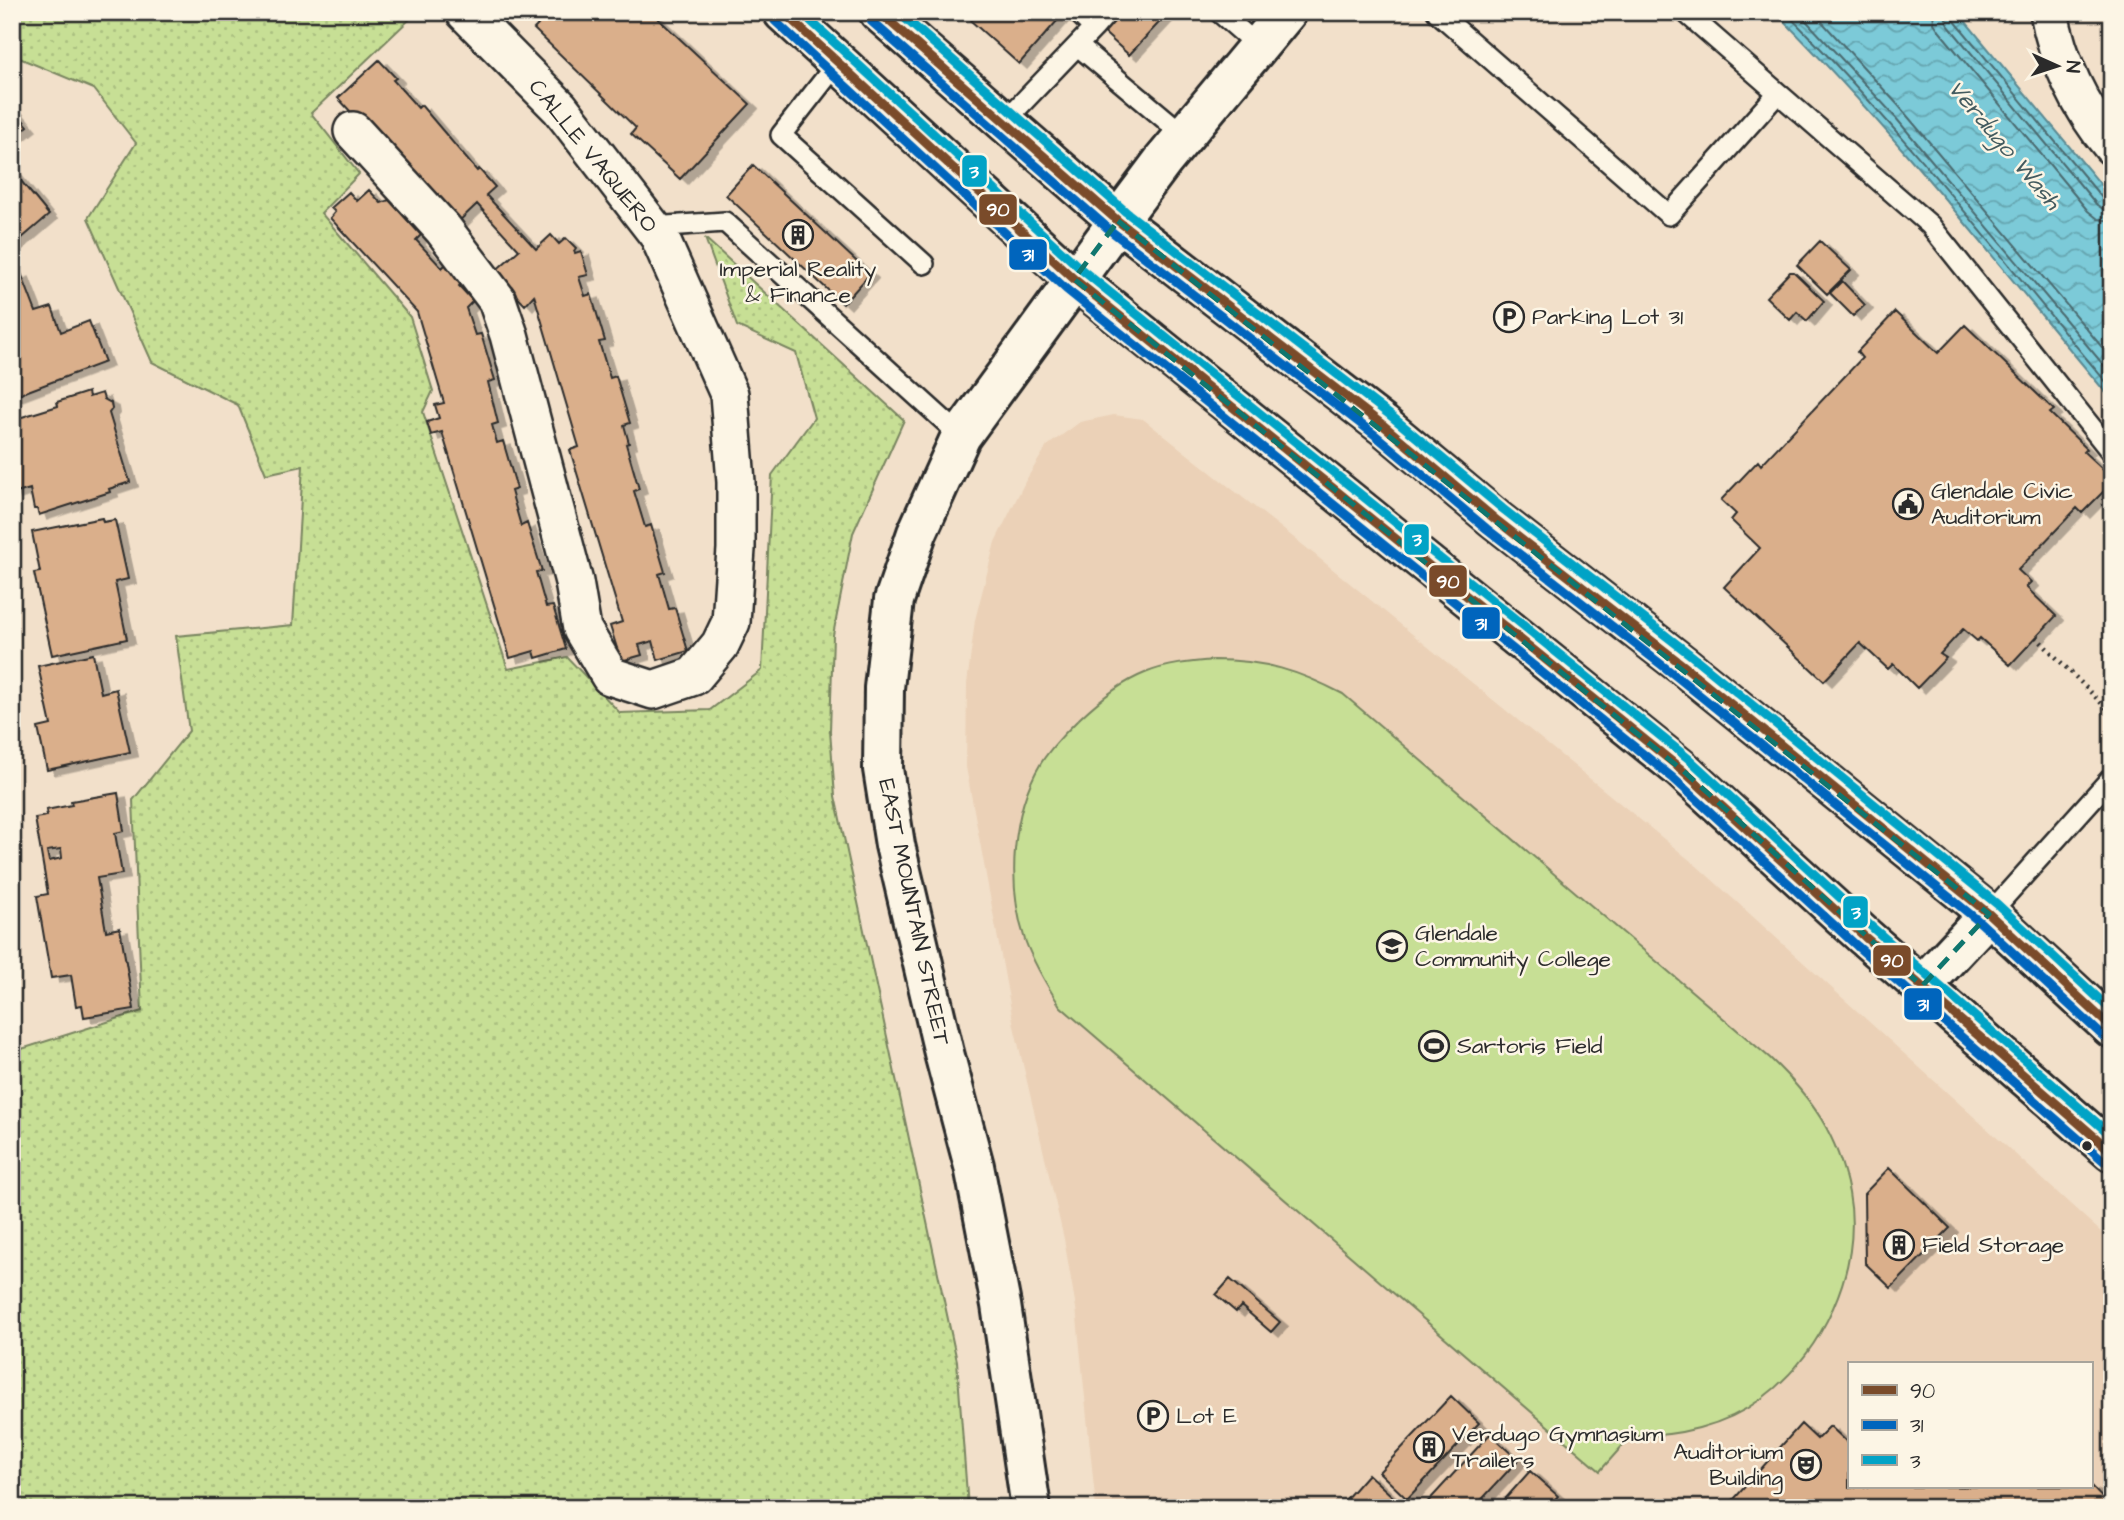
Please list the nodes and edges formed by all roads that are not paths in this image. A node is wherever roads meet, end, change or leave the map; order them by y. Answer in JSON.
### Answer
{"nodes":[{"id":1,"x":465,"y":12,"type":"edge"},
{"id":2,"x":783,"y":12,"type":"edge"},
{"id":3,"x":1077,"y":12,"type":"edge"},
{"id":4,"x":1108,"y":12,"type":"edge"},
{"id":5,"x":1219,"y":12,"type":"edge"},
{"id":6,"x":1287,"y":12,"type":"edge"},
{"id":7,"x":1437,"y":12,"type":"edge"},
{"id":8,"x":1685,"y":12,"type":"edge"},
{"id":9,"x":2049,"y":12,"type":"edge"},
{"id":10,"x":898,"y":18,"type":"edge"},
{"id":11,"x":1094,"y":27,"type":"junction"},
{"id":12,"x":1078,"y":46,"type":"junction"},
{"id":13,"x":1257,"y":46,"type":"junction"},
{"id":14,"x":838,"y":62,"type":"junction"},
{"id":15,"x":1778,"y":93,"type":"junction"},
{"id":16,"x":1004,"y":122,"type":"junction"},
{"id":17,"x":353,"y":131,"type":"dead end"},
{"id":18,"x":1184,"y":135,"type":"junction"},
{"id":19,"x":2112,"y":146,"type":"edge"},
{"id":20,"x":1118,"y":221,"type":"junction"},
{"id":21,"x":652,"y":227,"type":"junction"},
{"id":22,"x":923,"y":264,"type":"dead end"},
{"id":23,"x":1074,"y":279,"type":"junction"},
{"id":24,"x":961,"y":436,"type":"junction"},
{"id":25,"x":2112,"y":453,"type":"edge"},
{"id":26,"x":2112,"y":778,"type":"edge"},
{"id":27,"x":1989,"y":914,"type":"junction"},
{"id":28,"x":1922,"y":986,"type":"junction"},
{"id":29,"x":2112,"y":1028,"type":"edge"},
{"id":30,"x":2112,"y":1152,"type":"edge"},
{"id":31,"x":1031,"y":1508,"type":"edge"}],
"edges":[{"from":1,"to":21,"type":"street","name":"CALLE VAQUERO"},
{"from":2,"to":14,"type":"main road"},
{"from":3,"to":11,"type":"lane"},
{"from":4,"to":11,"type":"lane"},
{"from":5,"to":13,"type":"lane"},
{"from":6,"to":13,"type":"main road","name":"EAST MOUNTAIN STREET"},
{"from":7,"to":15,"type":"lane"},
{"from":8,"to":15,"type":"lane"},
{"from":9,"to":19,"type":"street"},
{"from":10,"to":16,"type":"main road"},
{"from":11,"to":12,"type":"lane"},
{"from":12,"to":16,"type":"lane"},
{"from":12,"to":18,"type":"lane"},
{"from":13,"to":18,"type":"main road","name":"EAST MOUNTAIN STREET"},
{"from":14,"to":22,"type":"lane"},
{"from":14,"to":23,"type":"main road"},
{"from":15,"to":25,"type":"lane"},
{"from":16,"to":20,"type":"main road"},
{"from":17,"to":21,"type":"street","name":"CALLE VAQUERO"},
{"from":18,"to":20,"type":"main road","name":"EAST MOUNTAIN STREET"},
{"from":20,"to":23,"type":"main road","name":"EAST MOUNTAIN STREET"},
{"from":20,"to":27,"type":"main road"},
{"from":21,"to":24,"type":"lane"},
{"from":23,"to":24,"type":"main road","name":"EAST MOUNTAIN STREET"},
{"from":23,"to":28,"type":"main road"},
{"from":24,"to":31,"type":"main road","name":"EAST MOUNTAIN STREET"},
{"from":26,"to":27,"type":"lane"},
{"from":27,"to":28,"type":"main road"},
{"from":27,"to":29,"type":"main road"},
{"from":28,"to":30,"type":"main road"}]}
